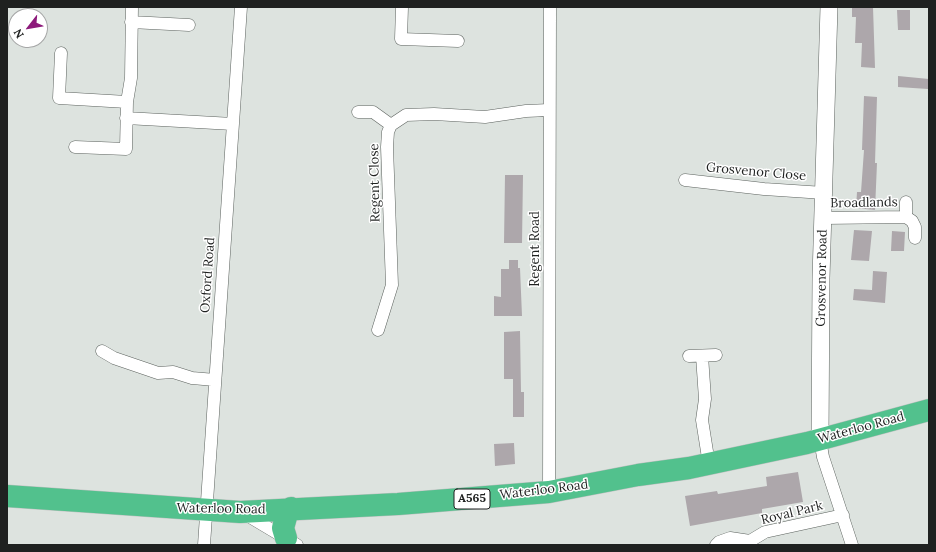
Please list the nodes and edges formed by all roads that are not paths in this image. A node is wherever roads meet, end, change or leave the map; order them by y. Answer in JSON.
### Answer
{"nodes":[{"id":1,"x":132,"y":7,"type":"edge"},
{"id":2,"x":240,"y":7,"type":"edge"},
{"id":3,"x":402,"y":7,"type":"edge"},
{"id":4,"x":550,"y":7,"type":"edge"},
{"id":5,"x":829,"y":7,"type":"edge"},
{"id":6,"x":131,"y":22,"type":"junction"},
{"id":7,"x":190,"y":25,"type":"dead end"},
{"id":8,"x":458,"y":41,"type":"dead end"},
{"id":9,"x":61,"y":53,"type":"dead end"},
{"id":10,"x":127,"y":102,"type":"junction"},
{"id":11,"x":549,"y":110,"type":"junction"},
{"id":12,"x":358,"y":112,"type":"dead end"},
{"id":13,"x":126,"y":118,"type":"junction"},
{"id":14,"x":233,"y":124,"type":"junction"},
{"id":15,"x":391,"y":125,"type":"junction"},
{"id":16,"x":75,"y":147,"type":"dead end"},
{"id":17,"x":685,"y":180,"type":"dead end"},
{"id":18,"x":824,"y":192,"type":"junction"},
{"id":19,"x":906,"y":202,"type":"dead end"},
{"id":20,"x":906,"y":217,"type":"junction"},
{"id":21,"x":823,"y":218,"type":"junction"},
{"id":22,"x":915,"y":238,"type":"dead end"},
{"id":23,"x":378,"y":330,"type":"dead end"},
{"id":24,"x":102,"y":352,"type":"dead end"},
{"id":25,"x":716,"y":355,"type":"dead end"},
{"id":26,"x":689,"y":356,"type":"dead end"},
{"id":27,"x":702,"y":356,"type":"junction"},
{"id":28,"x":215,"y":380,"type":"junction"},
{"id":29,"x":929,"y":410,"type":"edge"},
{"id":30,"x":820,"y":440,"type":"junction"},
{"id":31,"x":709,"y":464,"type":"junction"},
{"id":32,"x":548,"y":492,"type":"junction"},
{"id":33,"x":7,"y":496,"type":"edge"},
{"id":34,"x":291,"y":508,"type":"junction"},
{"id":35,"x":206,"y":510,"type":"junction"},
{"id":36,"x":240,"y":512,"type":"junction"},
{"id":37,"x":842,"y":515,"type":"junction"},
{"id":38,"x":292,"y":542,"type":"edge"},
{"id":39,"x":750,"y":543,"type":"edge"},
{"id":40,"x":204,"y":545,"type":"edge"},
{"id":41,"x":716,"y":545,"type":"edge"},
{"id":42,"x":852,"y":545,"type":"edge"}],
"edges":[{"from":1,"to":6,"type":"street"},
{"from":2,"to":14,"type":"street","name":"Oxford Road"},
{"from":3,"to":8,"type":"street"},
{"from":4,"to":11,"type":"street","name":"Regent Road"},
{"from":5,"to":18,"type":"street","name":"Grosvenor Road"},
{"from":6,"to":7,"type":"street"},
{"from":6,"to":10,"type":"street"},
{"from":9,"to":10,"type":"street"},
{"from":10,"to":13,"type":"street"},
{"from":11,"to":15,"type":"street"},
{"from":11,"to":32,"type":"street","name":"Regent Road"},
{"from":12,"to":15,"type":"street"},
{"from":13,"to":14,"type":"street"},
{"from":13,"to":16,"type":"street"},
{"from":14,"to":28,"type":"street","name":"Oxford Road"},
{"from":15,"to":23,"type":"street","name":"Regent Close"},
{"from":17,"to":18,"type":"street","name":"Grosvenor Close"},
{"from":18,"to":21,"type":"street","name":"Grosvenor Road"},
{"from":19,"to":20,"type":"street","name":"Broadlands"},
{"from":20,"to":21,"type":"street","name":"Broadlands"},
{"from":20,"to":22,"type":"street","name":"Broadlands"},
{"from":21,"to":30,"type":"street","name":"Grosvenor Road"},
{"from":24,"to":28,"type":"street"},
{"from":25,"to":27,"type":"street"},
{"from":26,"to":27,"type":"street"},
{"from":27,"to":31,"type":"street"},
{"from":28,"to":35,"type":"street","name":"Oxford Road"},
{"from":29,"to":30,"type":"highway","name":"Waterloo Road","number":"A565"},
{"from":30,"to":31,"type":"highway","name":"Waterloo Road","number":"A565"},
{"from":30,"to":37,"type":"street","name":"Grosvenor Road"},
{"from":31,"to":32,"type":"highway","name":"Waterloo Road","number":"A565"},
{"from":32,"to":34,"type":"highway","name":"Waterloo Road","number":"A565"},
{"from":33,"to":35,"type":"highway","name":"Waterloo Road","number":"A565"},
{"from":34,"to":36,"type":"highway","name":"Waterloo Road","number":"A565"},
{"from":34,"to":38,"type":"highway"},
{"from":35,"to":36,"type":"highway","name":"Waterloo Road","number":"A565"},
{"from":35,"to":40,"type":"street","name":"Oxford Road"},
{"from":36,"to":38,"type":"street"},
{"from":37,"to":39,"type":"street","name":"Royal Park"},
{"from":37,"to":42,"type":"street","name":"Grosvenor Road"},
{"from":39,"to":41,"type":"street","name":"Royal Park"}]}
